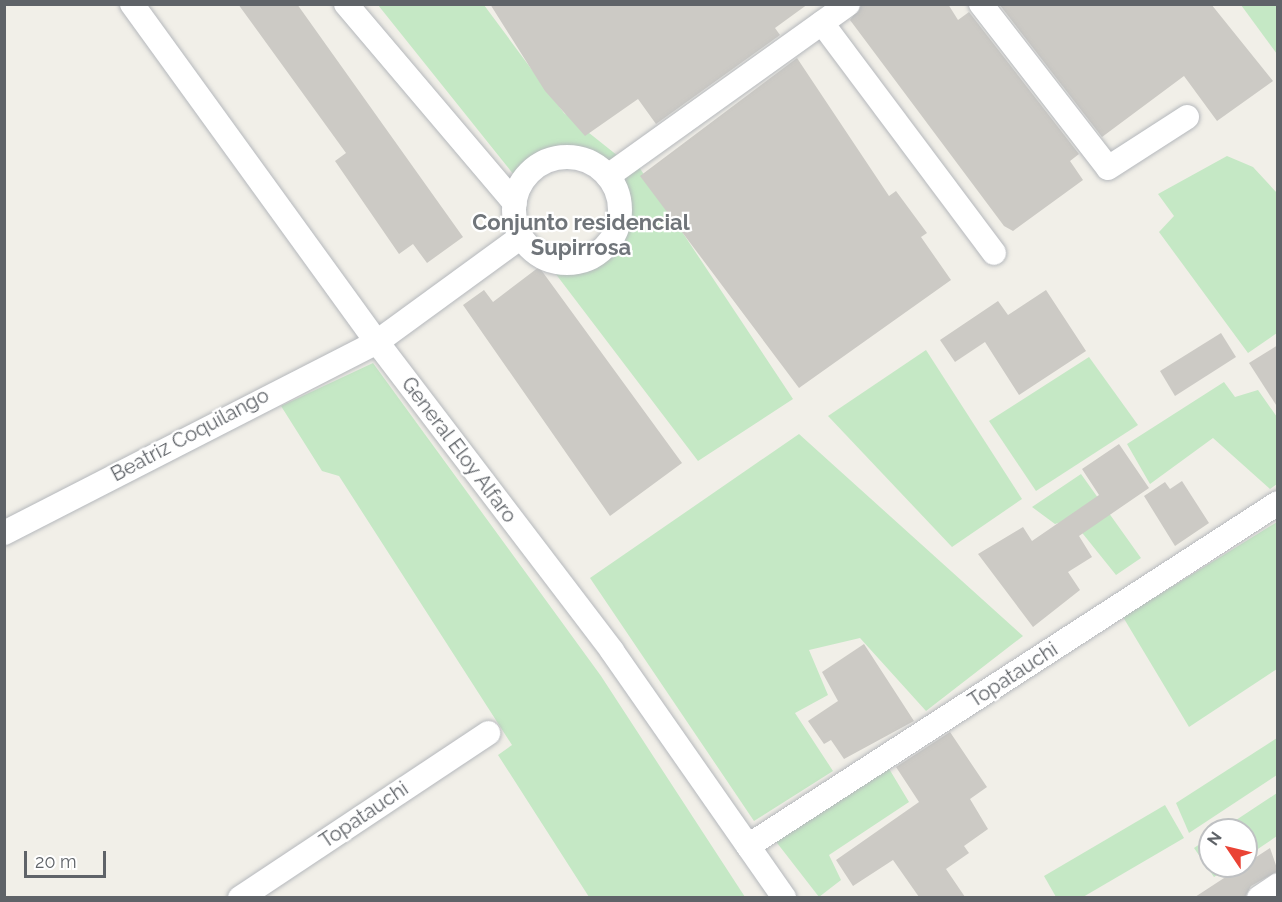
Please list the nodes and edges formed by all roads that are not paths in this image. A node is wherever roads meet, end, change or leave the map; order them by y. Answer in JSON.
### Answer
{"nodes":[{"id":1,"x":132,"y":4,"type":"edge"},
{"id":2,"x":346,"y":4,"type":"edge"},
{"id":3,"x":848,"y":4,"type":"edge"},
{"id":4,"x":981,"y":4,"type":"edge"},
{"id":5,"x":822,"y":23,"type":"junction"},
{"id":6,"x":1187,"y":117,"type":"dead end"},
{"id":7,"x":608,"y":176,"type":"junction"},
{"id":8,"x":514,"y":203,"type":"junction"},
{"id":9,"x":521,"y":237,"type":"junction"},
{"id":10,"x":994,"y":254,"type":"dead end"},
{"id":11,"x":376,"y":342,"type":"junction"},
{"id":12,"x":1278,"y":503,"type":"edge"},
{"id":13,"x":4,"y":533,"type":"edge"},
{"id":14,"x":488,"y":733,"type":"dead end"},
{"id":15,"x":748,"y":846,"type":"junction"},
{"id":16,"x":1278,"y":885,"type":"edge"},
{"id":17,"x":240,"y":897,"type":"edge"},
{"id":18,"x":783,"y":897,"type":"edge"},
{"id":19,"x":1259,"y":897,"type":"edge"}],
"edges":[{"from":1,"to":11,"type":"street","name":"General Eloy Alfaro"},
{"from":2,"to":8,"type":"street"},
{"from":3,"to":5,"type":"street"},
{"from":4,"to":6,"type":"street"},
{"from":5,"to":7,"type":"street"},
{"from":5,"to":10,"type":"street"},
{"from":7,"to":8,"type":"street"},
{"from":7,"to":9,"type":"street"},
{"from":8,"to":9,"type":"street"},
{"from":9,"to":11,"type":"street","name":"Beatriz Coquilango"},
{"from":11,"to":13,"type":"street","name":"Beatriz Coquilango"},
{"from":11,"to":15,"type":"street","name":"General Eloy Alfaro"},
{"from":12,"to":15,"type":"street","name":"Topatauchi"},
{"from":14,"to":17,"type":"street","name":"Topatauchi"},
{"from":15,"to":18,"type":"street","name":"General Eloy Alfaro"},
{"from":16,"to":19,"type":"street"}]}
